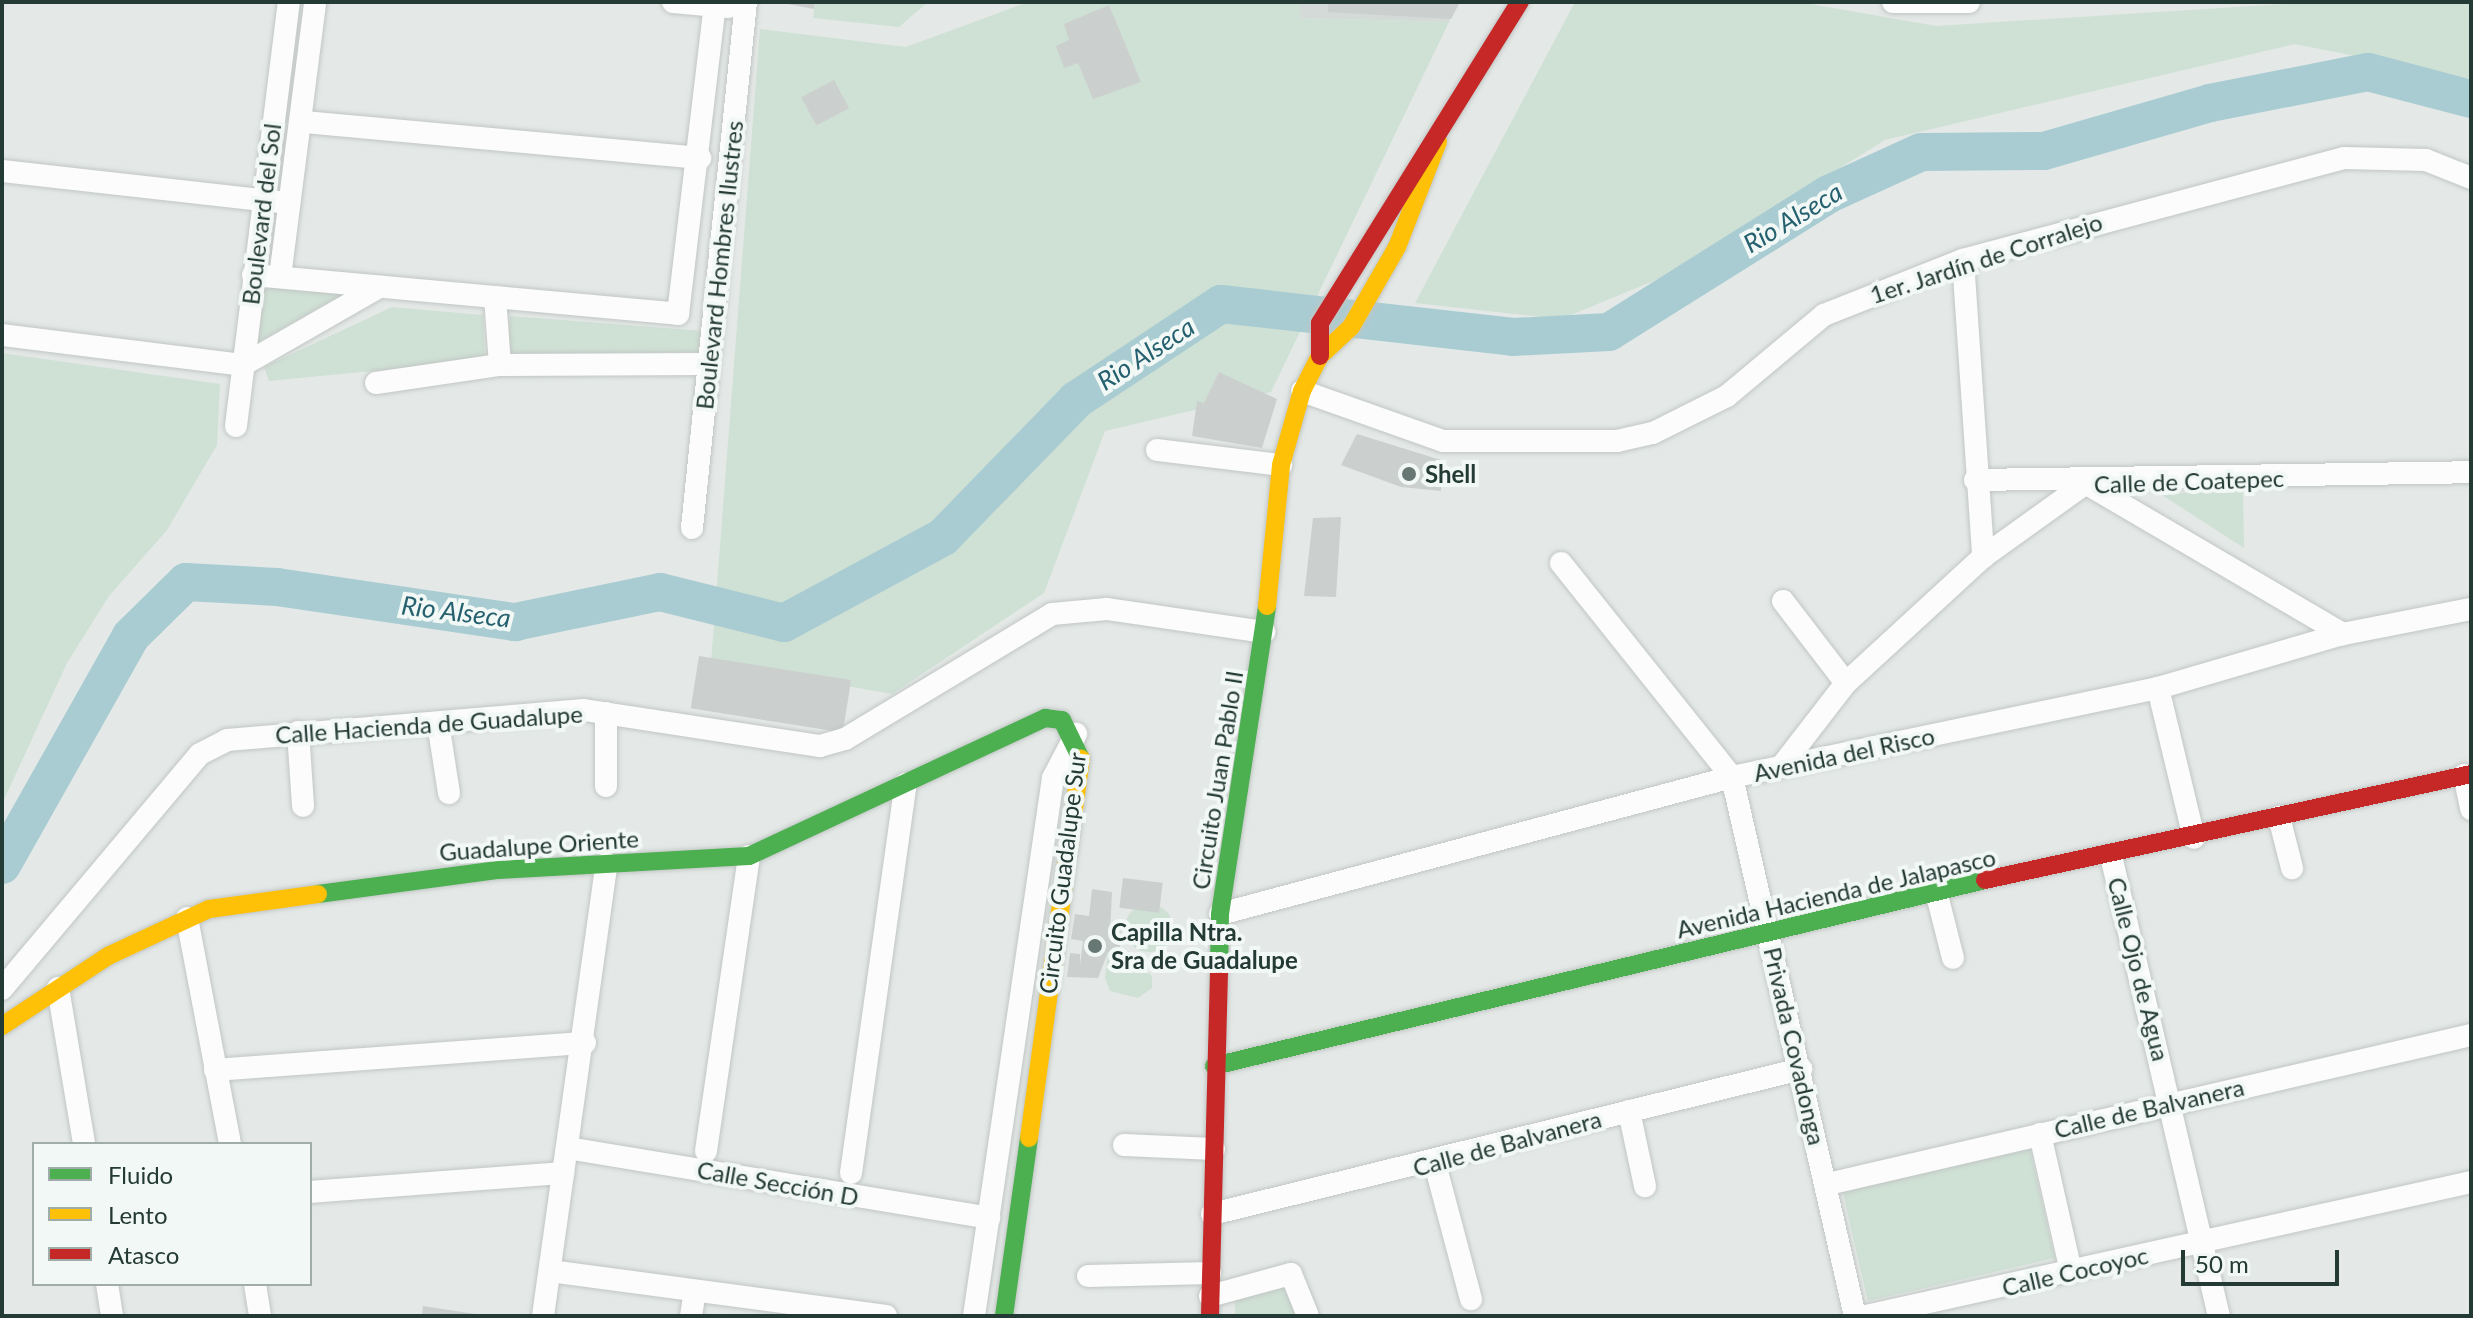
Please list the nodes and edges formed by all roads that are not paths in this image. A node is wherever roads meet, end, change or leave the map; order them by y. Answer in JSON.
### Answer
{"nodes":[{"id":1,"x":289,"y":2,"type":"edge"},
{"id":2,"x":315,"y":2,"type":"edge"},
{"id":3,"x":673,"y":2,"type":"edge"},
{"id":4,"x":1520,"y":2,"type":"edge"},
{"id":5,"x":1893,"y":2,"type":"edge"},
{"id":6,"x":1960,"y":3,"type":"edge"},
{"id":7,"x":715,"y":4,"type":"edge"},
{"id":8,"x":746,"y":6,"type":"edge"},
{"id":9,"x":304,"y":122,"type":"junction"},
{"id":10,"x":1438,"y":142,"type":"junction"},
{"id":11,"x":700,"y":158,"type":"junction"},
{"id":12,"x":2,"y":171,"type":"edge"},
{"id":13,"x":2471,"y":178,"type":"edge"},
{"id":14,"x":261,"y":199,"type":"junction"},
{"id":15,"x":289,"y":203,"type":"junction"},
{"id":16,"x":1963,"y":260,"type":"junction"},
{"id":17,"x":253,"y":275,"type":"junction"},
{"id":18,"x":280,"y":277,"type":"junction"},
{"id":19,"x":379,"y":287,"type":"junction"},
{"id":20,"x":495,"y":297,"type":"junction"},
{"id":21,"x":2,"y":335,"type":"edge"},
{"id":22,"x":1320,"y":356,"type":"junction"},
{"id":23,"x":709,"y":364,"type":"junction"},
{"id":24,"x":243,"y":365,"type":"junction"},
{"id":25,"x":500,"y":365,"type":"junction"},
{"id":26,"x":376,"y":383,"type":"dead end"},
{"id":27,"x":1302,"y":391,"type":"junction"},
{"id":28,"x":236,"y":426,"type":"dead end"},
{"id":29,"x":1157,"y":450,"type":"dead end"},
{"id":30,"x":1281,"y":465,"type":"junction"},
{"id":31,"x":2471,"y":472,"type":"edge"},
{"id":32,"x":1975,"y":480,"type":"junction"},
{"id":33,"x":2086,"y":483,"type":"junction"},
{"id":34,"x":692,"y":528,"type":"dead end"},
{"id":35,"x":1983,"y":557,"type":"junction"},
{"id":36,"x":1561,"y":563,"type":"dead end"},
{"id":37,"x":1783,"y":601,"type":"dead end"},
{"id":38,"x":2471,"y":609,"type":"edge"},
{"id":39,"x":1264,"y":632,"type":"junction"},
{"id":40,"x":2343,"y":634,"type":"junction"},
{"id":41,"x":1846,"y":683,"type":"junction"},
{"id":42,"x":2158,"y":688,"type":"junction"},
{"id":43,"x":606,"y":713,"type":"junction"},
{"id":44,"x":438,"y":723,"type":"junction"},
{"id":45,"x":298,"y":732,"type":"junction"},
{"id":46,"x":1076,"y":734,"type":"junction"},
{"id":47,"x":1781,"y":767,"type":"junction"},
{"id":48,"x":2468,"y":775,"type":"edge"},
{"id":49,"x":1732,"y":777,"type":"junction"},
{"id":50,"x":906,"y":784,"type":"junction"},
{"id":51,"x":606,"y":786,"type":"dead end"},
{"id":52,"x":449,"y":793,"type":"dead end"},
{"id":53,"x":303,"y":806,"type":"dead end"},
{"id":54,"x":2471,"y":809,"type":"edge"},
{"id":55,"x":2279,"y":817,"type":"junction"},
{"id":56,"x":2194,"y":838,"type":"junction"},
{"id":57,"x":749,"y":856,"type":"junction"},
{"id":58,"x":2111,"y":856,"type":"junction"},
{"id":59,"x":607,"y":863,"type":"junction"},
{"id":60,"x":2292,"y":868,"type":"dead end"},
{"id":61,"x":1936,"y":891,"type":"junction"},
{"id":62,"x":1220,"y":914,"type":"junction"},
{"id":63,"x":187,"y":918,"type":"junction"},
{"id":64,"x":1769,"y":933,"type":"junction"},
{"id":65,"x":1953,"y":958,"type":"dead end"},
{"id":66,"x":58,"y":988,"type":"junction"},
{"id":67,"x":2,"y":989,"type":"edge"},
{"id":68,"x":2,"y":1026,"type":"edge"},
{"id":69,"x":2471,"y":1035,"type":"edge"},
{"id":70,"x":585,"y":1043,"type":"junction"},
{"id":71,"x":1214,"y":1066,"type":"junction"},
{"id":72,"x":1011,"y":1069,"type":"junction"},
{"id":73,"x":1801,"y":1069,"type":"junction"},
{"id":74,"x":215,"y":1070,"type":"junction"},
{"id":75,"x":1038,"y":1071,"type":"junction"},
{"id":76,"x":2172,"y":1102,"type":"junction"},
{"id":77,"x":1629,"y":1111,"type":"junction"},
{"id":78,"x":2040,"y":1134,"type":"junction"},
{"id":79,"x":84,"y":1142,"type":"edge"},
{"id":80,"x":230,"y":1142,"type":"edge"},
{"id":81,"x":1124,"y":1145,"type":"dead end"},
{"id":82,"x":567,"y":1148,"type":"junction"},
{"id":83,"x":1214,"y":1149,"type":"junction"},
{"id":84,"x":706,"y":1151,"type":"dead end"},
{"id":85,"x":1435,"y":1164,"type":"junction"},
{"id":86,"x":563,"y":1173,"type":"junction"},
{"id":87,"x":851,"y":1173,"type":"dead end"},
{"id":88,"x":2471,"y":1182,"type":"edge"},
{"id":89,"x":1828,"y":1184,"type":"junction"},
{"id":90,"x":1645,"y":1186,"type":"dead end"},
{"id":91,"x":312,"y":1192,"type":"edge"},
{"id":92,"x":1212,"y":1214,"type":"junction"},
{"id":93,"x":989,"y":1218,"type":"junction"},
{"id":94,"x":2202,"y":1242,"type":"junction"},
{"id":95,"x":550,"y":1271,"type":"junction"},
{"id":96,"x":2071,"y":1272,"type":"junction"},
{"id":97,"x":1210,"y":1273,"type":"junction"},
{"id":98,"x":1088,"y":1276,"type":"dead end"},
{"id":99,"x":107,"y":1286,"type":"edge"},
{"id":100,"x":255,"y":1286,"type":"edge"},
{"id":101,"x":695,"y":1292,"type":"junction"},
{"id":102,"x":1471,"y":1299,"type":"dead end"},
{"id":103,"x":1210,"y":1306,"type":"edge"},
{"id":104,"x":836,"y":1313,"type":"edge"},
{"id":105,"x":112,"y":1316,"type":"edge"},
{"id":106,"x":260,"y":1316,"type":"edge"},
{"id":107,"x":543,"y":1316,"type":"edge"},
{"id":108,"x":691,"y":1316,"type":"edge"},
{"id":109,"x":886,"y":1316,"type":"edge"},
{"id":110,"x":974,"y":1316,"type":"edge"},
{"id":111,"x":1004,"y":1316,"type":"edge"},
{"id":112,"x":1308,"y":1316,"type":"edge"},
{"id":113,"x":1855,"y":1316,"type":"edge"},
{"id":114,"x":1866,"y":1316,"type":"edge"},
{"id":115,"x":2219,"y":1316,"type":"edge"}],
"edges":[{"from":1,"to":14,"type":"street","name":"Boulevard del Sol"},
{"from":2,"to":9,"type":"street","name":"Boulevard del Sol"},
{"from":3,"to":7,"type":"street"},
{"from":4,"to":10,"type":"street","name":"Circuito Juan Pablo II"},
{"from":5,"to":6,"type":"street"},
{"from":7,"to":8,"type":"street"},
{"from":7,"to":11,"type":"street","name":"Boulevard Hombres Ilustres"},
{"from":8,"to":23,"type":"street","name":"Boulevard Hombres Ilustres"},
{"from":9,"to":11,"type":"street"},
{"from":9,"to":15,"type":"street","name":"Boulevard del Sol"},
{"from":10,"to":22,"type":"street","name":"Circuito Juan Pablo II"},
{"from":10,"to":22,"type":"street","name":"Circuito Juan Pablo II"},
{"from":11,"to":20,"type":"street","name":"Boulevard Hombres Ilustres"},
{"from":12,"to":14,"type":"street"},
{"from":13,"to":16,"type":"street","name":"1er. Jardín de Corralejo"},
{"from":14,"to":15,"type":"street"},
{"from":14,"to":17,"type":"street","name":"Boulevard del Sol"},
{"from":15,"to":18,"type":"street","name":"Boulevard del Sol"},
{"from":16,"to":27,"type":"street","name":"1er. Jardín de Corralejo"},
{"from":16,"to":32,"type":"street"},
{"from":17,"to":18,"type":"street"},
{"from":17,"to":24,"type":"street","name":"Boulevard del Sol"},
{"from":18,"to":19,"type":"street"},
{"from":19,"to":20,"type":"street"},
{"from":19,"to":24,"type":"street"},
{"from":20,"to":25,"type":"street"},
{"from":21,"to":24,"type":"street"},
{"from":22,"to":27,"type":"street","name":"Circuito Juan Pablo II"},
{"from":23,"to":25,"type":"street"},
{"from":23,"to":34,"type":"street","name":"Boulevard Hombres Ilustres"},
{"from":24,"to":28,"type":"street","name":"Boulevard del Sol"},
{"from":25,"to":26,"type":"street"},
{"from":27,"to":30,"type":"street","name":"Circuito Juan Pablo II"},
{"from":29,"to":30,"type":"street"},
{"from":30,"to":39,"type":"street","name":"Circuito Juan Pablo II"},
{"from":31,"to":33,"type":"street","name":"Calle de Coatepec"},
{"from":32,"to":33,"type":"street"},
{"from":32,"to":35,"type":"street"},
{"from":33,"to":35,"type":"street","name":"Calle de Coatepec"},
{"from":33,"to":40,"type":"street"},
{"from":35,"to":41,"type":"street","name":"Calle de Coatepec"},
{"from":36,"to":49,"type":"street"},
{"from":37,"to":41,"type":"street"},
{"from":38,"to":40,"type":"street","name":"Avenida del Risco"},
{"from":39,"to":43,"type":"street","name":"Calle Hacienda de Guadalupe"},
{"from":39,"to":62,"type":"street","name":"Circuito Juan Pablo II"},
{"from":40,"to":42,"type":"street","name":"Avenida del Risco"},
{"from":41,"to":47,"type":"street","name":"Calle de Coatepec"},
{"from":42,"to":47,"type":"street","name":"Avenida del Risco"},
{"from":42,"to":56,"type":"street"},
{"from":43,"to":44,"type":"street","name":"Calle Hacienda de Guadalupe"},
{"from":43,"to":51,"type":"street"},
{"from":44,"to":45,"type":"street","name":"Calle Hacienda de Guadalupe"},
{"from":44,"to":52,"type":"street"},
{"from":45,"to":53,"type":"street"},
{"from":45,"to":67,"type":"street","name":"Calle Hacienda de Guadalupe"},
{"from":46,"to":50,"type":"street","name":"Guadalupe Oriente"},
{"from":46,"to":72,"type":"street","name":"Circuito Guadalupe Sur"},
{"from":46,"to":75,"type":"street","name":"Circuito Guadalupe Sur"},
{"from":47,"to":49,"type":"street","name":"Avenida del Risco"},
{"from":48,"to":54,"type":"street"},
{"from":48,"to":55,"type":"street","name":"Avenida Hacienda de Jalapasco"},
{"from":49,"to":62,"type":"street","name":"Avenida del Risco"},
{"from":49,"to":64,"type":"street","name":"Privada Covadonga"},
{"from":50,"to":57,"type":"street","name":"Guadalupe Oriente"},
{"from":50,"to":87,"type":"street","name":"Calle Sección D"},
{"from":55,"to":56,"type":"street","name":"Avenida Hacienda de Jalapasco"},
{"from":55,"to":60,"type":"street"},
{"from":56,"to":58,"type":"street","name":"Avenida Hacienda de Jalapasco"},
{"from":57,"to":59,"type":"street","name":"Guadalupe Oriente"},
{"from":57,"to":84,"type":"street","name":"Calle Sección D"},
{"from":58,"to":61,"type":"street","name":"Avenida Hacienda de Jalapasco"},
{"from":58,"to":76,"type":"street","name":"Calle Ojo de Agua"},
{"from":59,"to":63,"type":"street","name":"Guadalupe Oriente"},
{"from":59,"to":70,"type":"street"},
{"from":61,"to":64,"type":"street","name":"Avenida Hacienda de Jalapasco"},
{"from":61,"to":65,"type":"street"},
{"from":62,"to":71,"type":"street","name":"Circuito Juan Pablo II"},
{"from":63,"to":66,"type":"street","name":"Guadalupe Oriente"},
{"from":63,"to":74,"type":"street"},
{"from":64,"to":71,"type":"street","name":"Avenida Hacienda de Jalapasco"},
{"from":64,"to":73,"type":"street","name":"Privada Covadonga"},
{"from":66,"to":68,"type":"street","name":"Guadalupe Oriente"},
{"from":66,"to":79,"type":"street"},
{"from":69,"to":76,"type":"street","name":"Calle de Balvanera"},
{"from":70,"to":74,"type":"street"},
{"from":70,"to":82,"type":"street"},
{"from":71,"to":83,"type":"street","name":"Circuito Juan Pablo II"},
{"from":72,"to":75,"type":"street"},
{"from":72,"to":93,"type":"street","name":"Circuito Guadalupe Sur"},
{"from":73,"to":77,"type":"street","name":"Calle de Balvanera"},
{"from":73,"to":89,"type":"street","name":"Privada Covadonga"},
{"from":74,"to":80,"type":"street"},
{"from":75,"to":111,"type":"street","name":"Circuito Guadalupe Sur"},
{"from":76,"to":78,"type":"street","name":"Calle de Balvanera"},
{"from":76,"to":94,"type":"street","name":"Calle Ojo de Agua"},
{"from":77,"to":85,"type":"street","name":"Calle de Balvanera"},
{"from":77,"to":90,"type":"street"},
{"from":78,"to":89,"type":"street","name":"Calle de Balvanera"},
{"from":78,"to":96,"type":"street"},
{"from":81,"to":83,"type":"street"},
{"from":82,"to":86,"type":"street"},
{"from":82,"to":93,"type":"street","name":"Calle Sección D"},
{"from":83,"to":92,"type":"street","name":"Circuito Juan Pablo II"},
{"from":85,"to":92,"type":"street","name":"Calle de Balvanera"},
{"from":85,"to":102,"type":"street"},
{"from":86,"to":91,"type":"street"},
{"from":86,"to":95,"type":"street"},
{"from":88,"to":94,"type":"street","name":"Calle Cocoyoc"},
{"from":89,"to":113,"type":"street","name":"Privada Covadonga"},
{"from":92,"to":97,"type":"street","name":"Circuito Juan Pablo II"},
{"from":93,"to":110,"type":"street","name":"Circuito Guadalupe Sur"},
{"from":94,"to":96,"type":"street","name":"Calle Cocoyoc"},
{"from":94,"to":115,"type":"street","name":"Calle Ojo de Agua"},
{"from":95,"to":101,"type":"street"},
{"from":95,"to":107,"type":"street"},
{"from":96,"to":114,"type":"street","name":"Calle Cocoyoc"},
{"from":97,"to":98,"type":"street"},
{"from":97,"to":103,"type":"street","name":"Circuito Juan Pablo II"},
{"from":99,"to":105,"type":"street"},
{"from":100,"to":106,"type":"street"},
{"from":101,"to":104,"type":"street"},
{"from":101,"to":108,"type":"street"},
{"from":103,"to":112,"type":"street"},
{"from":104,"to":109,"type":"street"}]}
